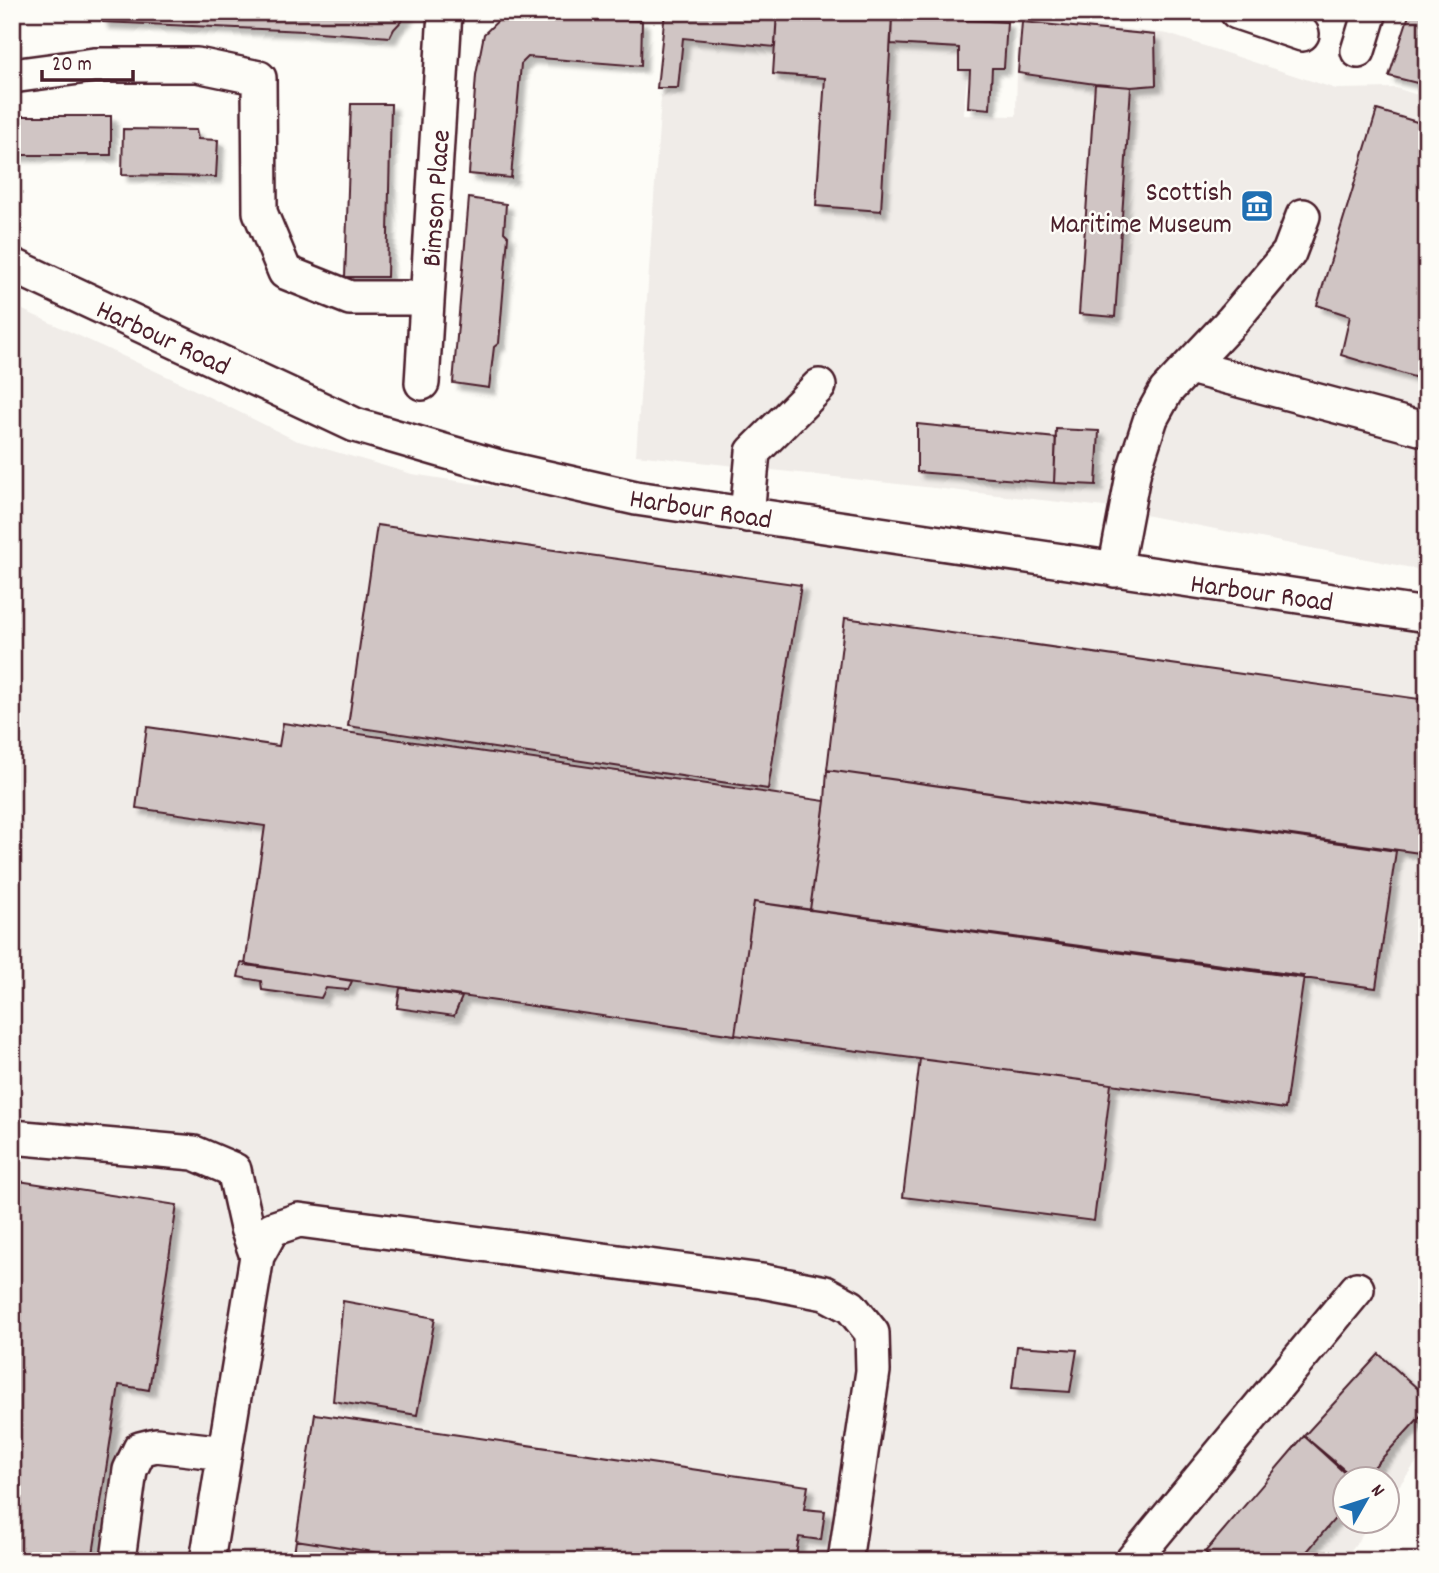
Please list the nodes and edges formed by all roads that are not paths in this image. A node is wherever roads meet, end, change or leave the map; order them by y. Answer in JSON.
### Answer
{"nodes":[{"id":1,"x":445,"y":12,"type":"edge"},
{"id":2,"x":1237,"y":12,"type":"edge"},
{"id":3,"x":1370,"y":12,"type":"edge"},
{"id":4,"x":1301,"y":34,"type":"dead end"},
{"id":5,"x":1358,"y":51,"type":"dead end"},
{"id":6,"x":12,"y":76,"type":"edge"},
{"id":7,"x":1303,"y":216,"type":"dead end"},
{"id":8,"x":12,"y":265,"type":"edge"},
{"id":9,"x":428,"y":298,"type":"junction"},
{"id":10,"x":1190,"y":367,"type":"junction"},
{"id":11,"x":422,"y":383,"type":"dead end"},
{"id":12,"x":819,"y":386,"type":"dead end"},
{"id":13,"x":1427,"y":430,"type":"edge"},
{"id":14,"x":747,"y":515,"type":"junction"},
{"id":15,"x":1115,"y":570,"type":"junction"},
{"id":16,"x":1427,"y":615,"type":"edge"},
{"id":17,"x":12,"y":1137,"type":"edge"},
{"id":18,"x":257,"y":1256,"type":"junction"},
{"id":19,"x":1357,"y":1289,"type":"dead end"},
{"id":20,"x":225,"y":1453,"type":"junction"},
{"id":21,"x":122,"y":1561,"type":"edge"},
{"id":22,"x":207,"y":1561,"type":"edge"},
{"id":23,"x":845,"y":1561,"type":"edge"},
{"id":24,"x":1132,"y":1561,"type":"edge"}],
"edges":[{"from":1,"to":9,"type":"street","name":"Bimson Place"},
{"from":2,"to":4,"type":"street"},
{"from":3,"to":5,"type":"street"},
{"from":6,"to":9,"type":"street"},
{"from":7,"to":10,"type":"street"},
{"from":8,"to":14,"type":"street","name":"Harbour Road"},
{"from":9,"to":11,"type":"street","name":"Bimson Place"},
{"from":10,"to":13,"type":"street"},
{"from":10,"to":15,"type":"street"},
{"from":12,"to":14,"type":"street"},
{"from":14,"to":15,"type":"street","name":"Harbour Road"},
{"from":15,"to":16,"type":"street","name":"Harbour Road"},
{"from":17,"to":18,"type":"street"},
{"from":18,"to":20,"type":"street"},
{"from":18,"to":23,"type":"street"},
{"from":19,"to":24,"type":"street"},
{"from":20,"to":21,"type":"street"},
{"from":20,"to":22,"type":"street"}]}
